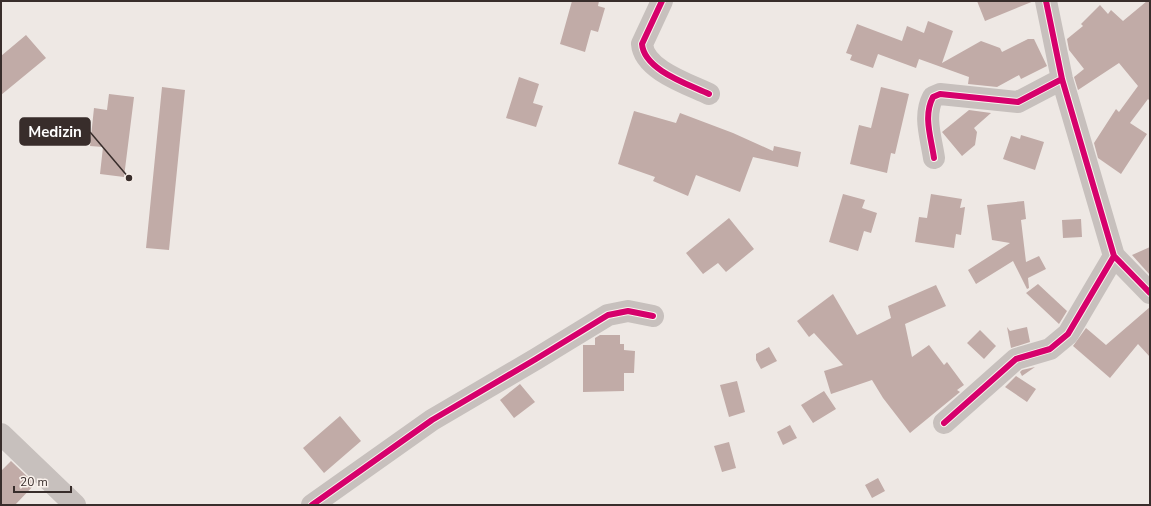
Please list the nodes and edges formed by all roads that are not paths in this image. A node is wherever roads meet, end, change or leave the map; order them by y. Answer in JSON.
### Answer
{"nodes":[{"id":1,"x":662,"y":1,"type":"edge"},
{"id":2,"x":1046,"y":1,"type":"edge"},
{"id":3,"x":1062,"y":79,"type":"junction"},
{"id":4,"x":709,"y":94,"type":"dead end"},
{"id":5,"x":934,"y":158,"type":"dead end"},
{"id":6,"x":1114,"y":256,"type":"junction"},
{"id":7,"x":1150,"y":293,"type":"edge"},
{"id":8,"x":653,"y":316,"type":"dead end"},
{"id":9,"x":944,"y":423,"type":"dead end"},
{"id":10,"x":1,"y":434,"type":"edge"},
{"id":11,"x":75,"y":505,"type":"edge"},
{"id":12,"x":312,"y":505,"type":"edge"}],
"edges":[{"from":1,"to":4,"type":"street"},
{"from":2,"to":3,"type":"street"},
{"from":3,"to":5,"type":"street"},
{"from":3,"to":6,"type":"street"},
{"from":6,"to":7,"type":"street"},
{"from":6,"to":9,"type":"street"},
{"from":8,"to":12,"type":"street"},
{"from":10,"to":11,"type":"street"}]}
